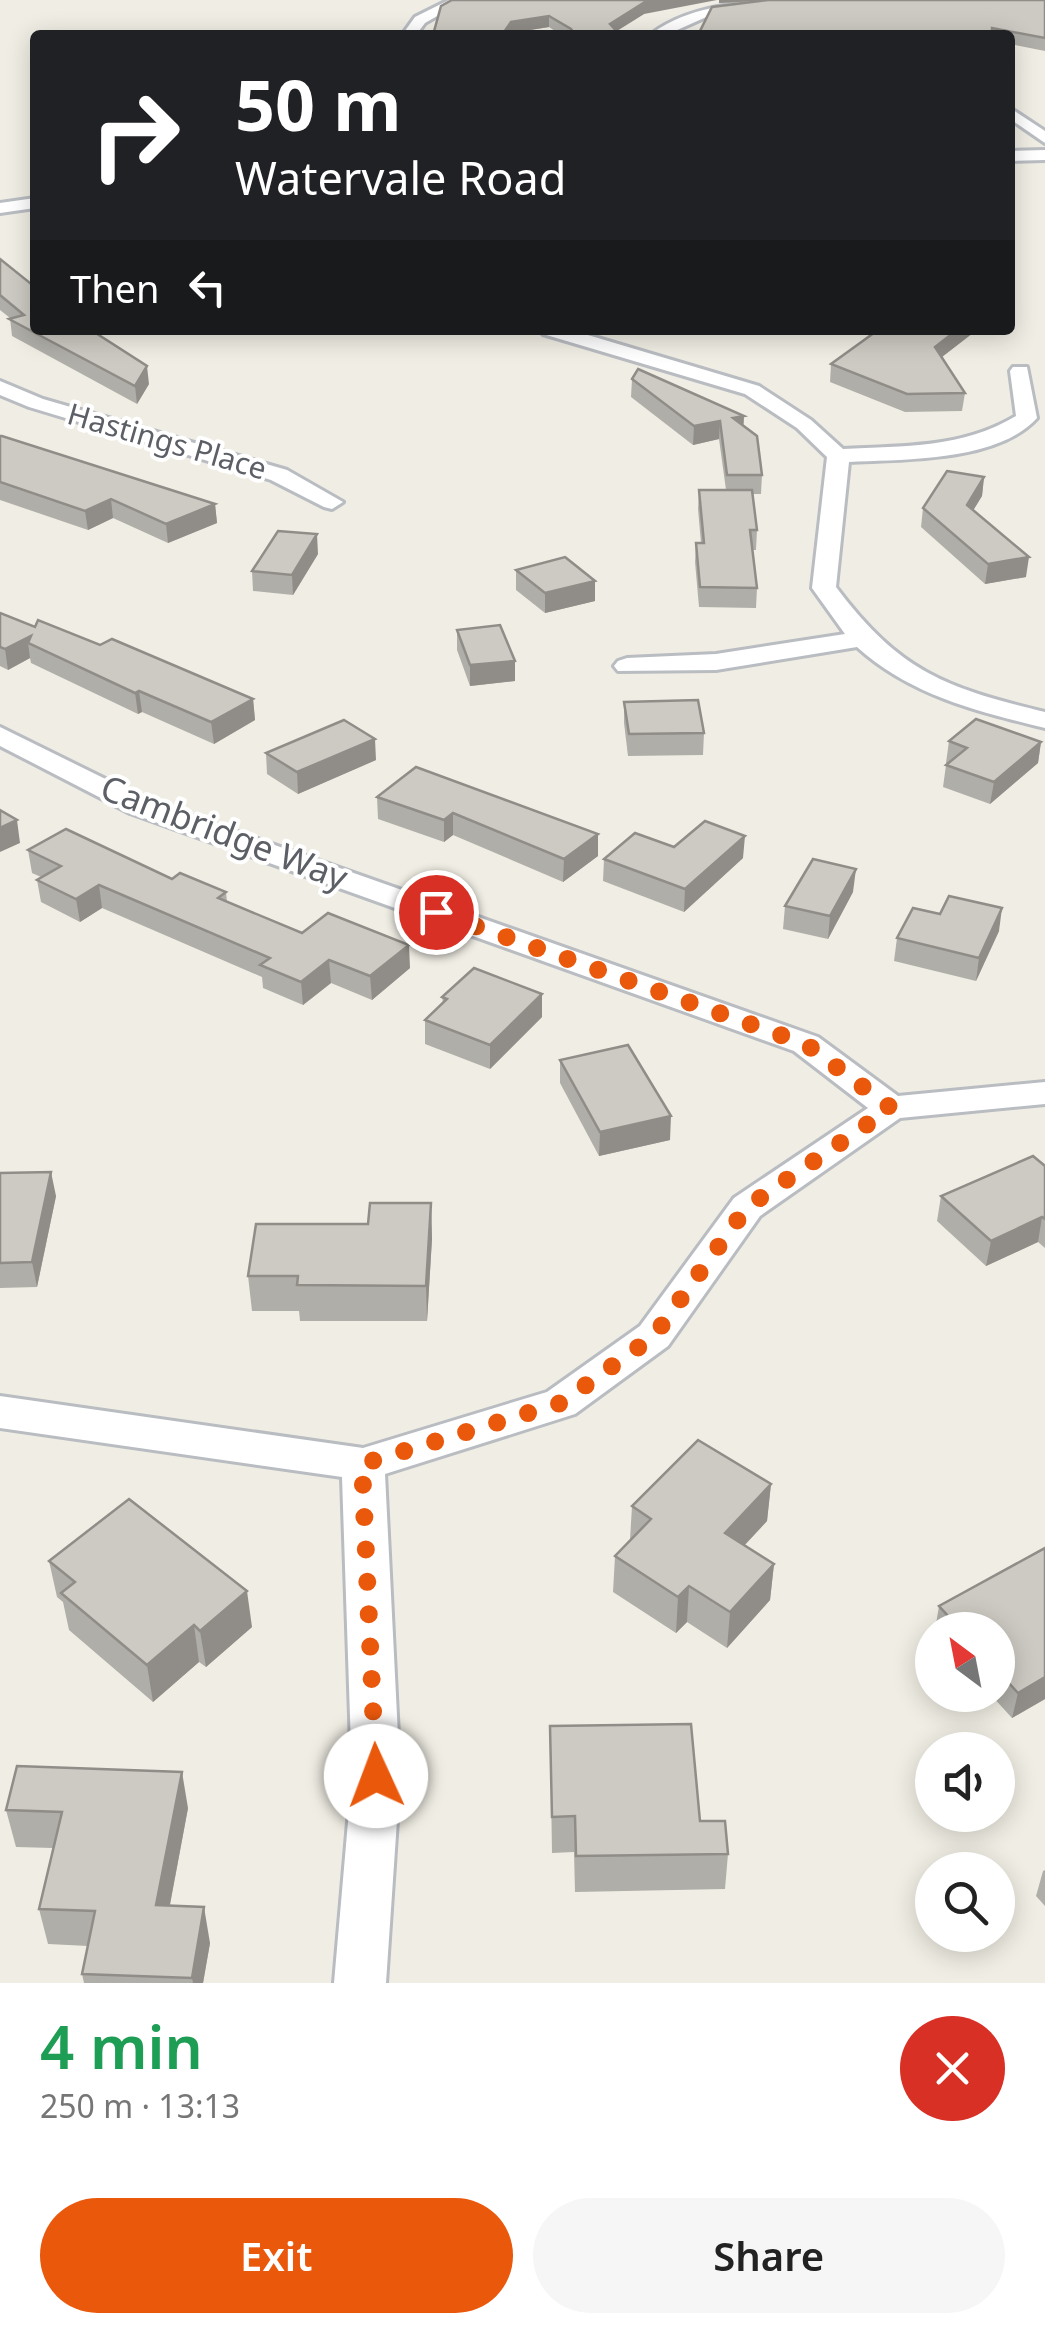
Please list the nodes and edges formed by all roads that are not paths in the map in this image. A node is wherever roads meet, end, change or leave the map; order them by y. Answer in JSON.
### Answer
{"nodes":[{"id":1,"x":459,"y":0,"type":"edge"},
{"id":2,"x":817,"y":0,"type":"edge"},
{"id":3,"x":413,"y":30,"type":"edge"},
{"id":4,"x":664,"y":30,"type":"edge"},
{"id":5,"x":1015,"y":116,"type":"edge"},
{"id":6,"x":1045,"y":138,"type":"edge"},
{"id":7,"x":1045,"y":155,"type":"edge"},
{"id":8,"x":1015,"y":156,"type":"edge"},
{"id":9,"x":30,"y":204,"type":"edge"},
{"id":10,"x":0,"y":208,"type":"edge"},
{"id":11,"x":567,"y":335,"type":"edge"},
{"id":12,"x":1020,"y":371,"type":"dead end"},
{"id":13,"x":0,"y":386,"type":"edge"},
{"id":14,"x":36,"y":403,"type":"junction"},
{"id":15,"x":0,"y":416,"type":"edge"},
{"id":16,"x":838,"y":456,"type":"junction"},
{"id":17,"x":332,"y":502,"type":"dead end"},
{"id":18,"x":862,"y":638,"type":"junction"},
{"id":19,"x":628,"y":666,"type":"dead end"},
{"id":20,"x":1045,"y":720,"type":"edge"},
{"id":21,"x":0,"y":735,"type":"edge"},
{"id":22,"x":1045,"y":1093,"type":"edge"},
{"id":23,"x":891,"y":1108,"type":"junction"},
{"id":24,"x":0,"y":1412,"type":"edge"},
{"id":25,"x":362,"y":1464,"type":"junction"},
{"id":26,"x":360,"y":1983,"type":"edge"}],
"edges":[{"from":1,"to":3,"type":"street"},
{"from":2,"to":4,"type":"street"},
{"from":5,"to":6,"type":"street"},
{"from":7,"to":8,"type":"street"},
{"from":9,"to":10,"type":"street"},
{"from":11,"to":16,"type":"street"},
{"from":12,"to":16,"type":"street"},
{"from":13,"to":14,"type":"street","name":"Hastings Place"},
{"from":14,"to":15,"type":"street"},
{"from":14,"to":17,"type":"street","name":"Hastings Place"},
{"from":16,"to":18,"type":"street"},
{"from":18,"to":19,"type":"street"},
{"from":18,"to":20,"type":"street"},
{"from":21,"to":23,"type":"street","name":"Cambridge Way"},
{"from":22,"to":23,"type":"street"},
{"from":23,"to":25,"type":"street"},
{"from":24,"to":25,"type":"street"},
{"from":25,"to":26,"type":"street"}]}
